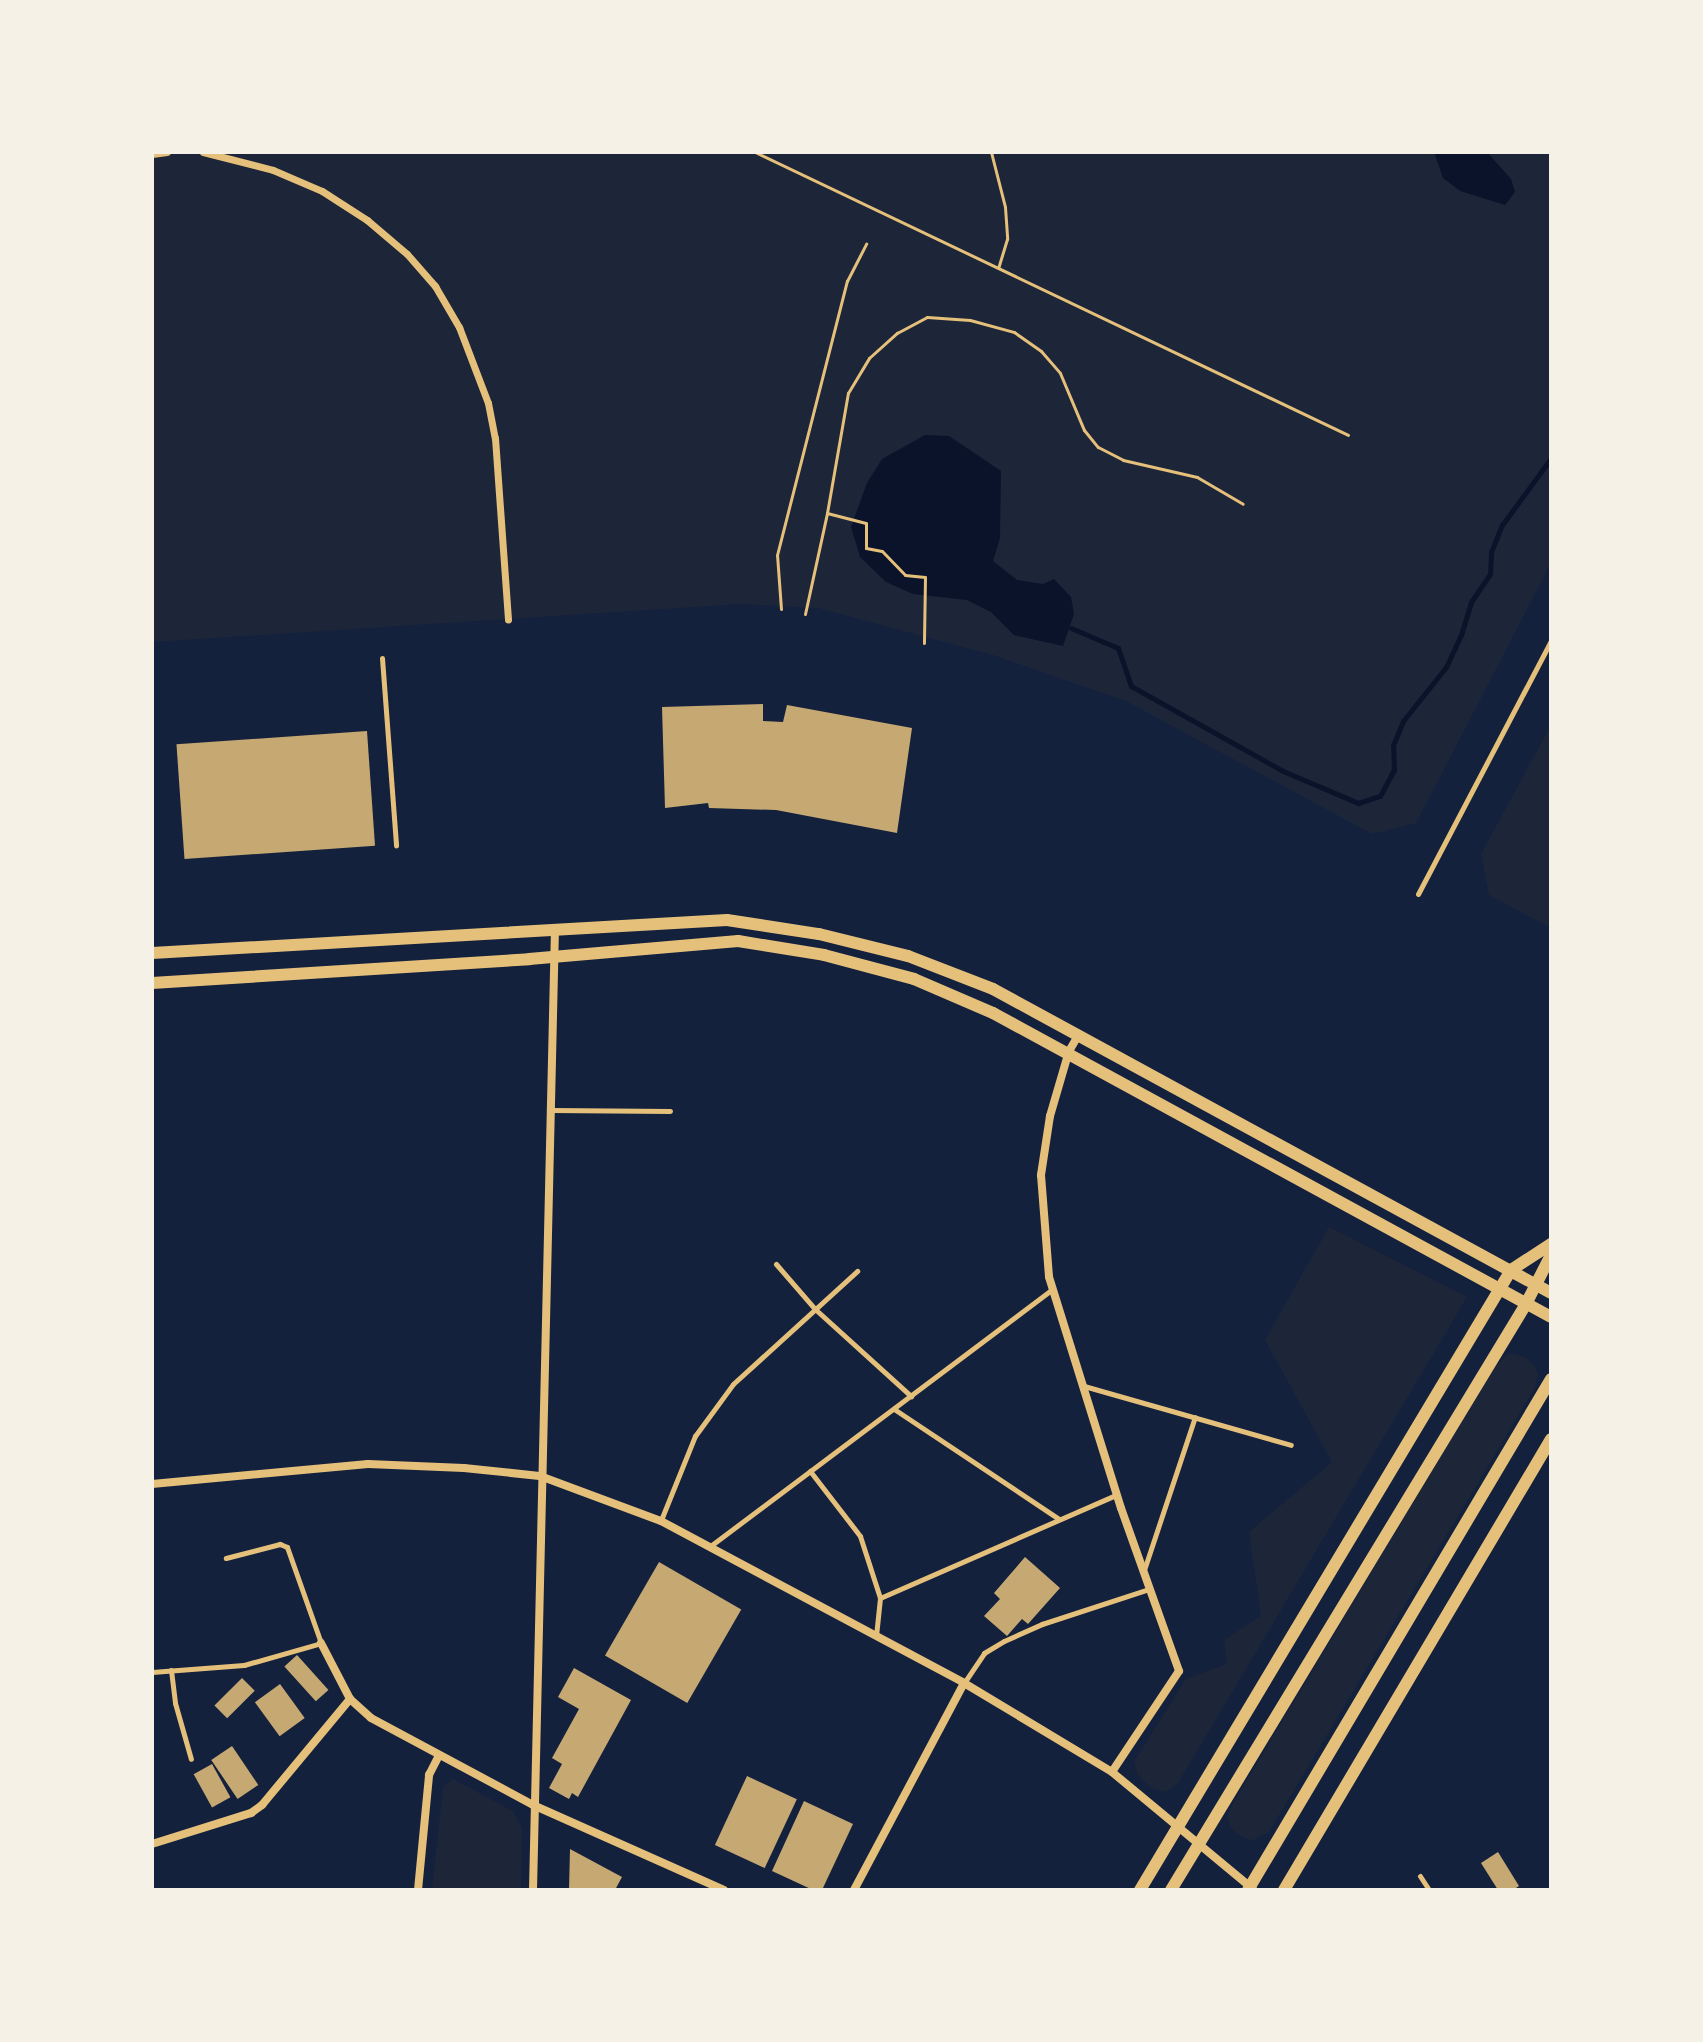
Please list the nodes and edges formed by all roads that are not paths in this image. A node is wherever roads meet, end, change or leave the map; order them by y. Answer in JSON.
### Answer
{"nodes":[{"id":1,"x":167,"y":152,"type":"edge"},
{"id":2,"x":203,"y":152,"type":"edge"},
{"id":3,"x":152,"y":154,"type":"edge"},
{"id":4,"x":508,"y":620,"type":"dead end"},
{"id":5,"x":1551,"y":641,"type":"edge"},
{"id":6,"x":382,"y":658,"type":"dead end"},
{"id":7,"x":396,"y":845,"type":"dead end"},
{"id":8,"x":1418,"y":894,"type":"dead end"},
{"id":9,"x":555,"y":930,"type":"junction"},
{"id":10,"x":152,"y":953,"type":"edge"},
{"id":11,"x":555,"y":957,"type":"junction"},
{"id":12,"x":152,"y":983,"type":"edge"},
{"id":13,"x":1079,"y":1033,"type":"junction"},
{"id":14,"x":1069,"y":1051,"type":"junction"},
{"id":15,"x":551,"y":1110,"type":"junction"},
{"id":16,"x":670,"y":1111,"type":"dead end"},
{"id":17,"x":1551,"y":1244,"type":"edge"},
{"id":18,"x":1551,"y":1255,"type":"edge"},
{"id":19,"x":776,"y":1264,"type":"dead end"},
{"id":20,"x":1511,"y":1270,"type":"junction"},
{"id":21,"x":857,"y":1271,"type":"dead end"},
{"id":22,"x":1536,"y":1285,"type":"junction"},
{"id":23,"x":1053,"y":1289,"type":"junction"},
{"id":24,"x":1500,"y":1290,"type":"junction"},
{"id":25,"x":1551,"y":1293,"type":"edge"},
{"id":26,"x":1526,"y":1304,"type":"junction"},
{"id":27,"x":815,"y":1309,"type":"junction"},
{"id":28,"x":1551,"y":1317,"type":"edge"},
{"id":29,"x":1551,"y":1379,"type":"edge"},
{"id":30,"x":1083,"y":1386,"type":"junction"},
{"id":31,"x":911,"y":1396,"type":"junction"},
{"id":32,"x":894,"y":1409,"type":"junction"},
{"id":33,"x":1195,"y":1417,"type":"junction"},
{"id":34,"x":1551,"y":1439,"type":"edge"},
{"id":35,"x":1291,"y":1445,"type":"dead end"},
{"id":36,"x":810,"y":1471,"type":"junction"},
{"id":37,"x":540,"y":1476,"type":"junction"},
{"id":38,"x":152,"y":1484,"type":"edge"},
{"id":39,"x":1117,"y":1494,"type":"junction"},
{"id":40,"x":1060,"y":1520,"type":"junction"},
{"id":41,"x":661,"y":1521,"type":"junction"},
{"id":42,"x":709,"y":1547,"type":"junction"},
{"id":43,"x":226,"y":1558,"type":"dead end"},
{"id":44,"x":1143,"y":1571,"type":"junction"},
{"id":45,"x":1150,"y":1589,"type":"junction"},
{"id":46,"x":880,"y":1598,"type":"junction"},
{"id":47,"x":876,"y":1634,"type":"junction"},
{"id":48,"x":321,"y":1643,"type":"junction"},
{"id":49,"x":171,"y":1670,"type":"junction"},
{"id":50,"x":152,"y":1672,"type":"edge"},
{"id":51,"x":964,"y":1683,"type":"junction"},
{"id":52,"x":350,"y":1699,"type":"junction"},
{"id":53,"x":439,"y":1755,"type":"junction"},
{"id":54,"x":191,"y":1759,"type":"dead end"},
{"id":55,"x":1112,"y":1772,"type":"junction"},
{"id":56,"x":533,"y":1805,"type":"junction"},
{"id":57,"x":1180,"y":1827,"type":"junction"},
{"id":58,"x":152,"y":1844,"type":"edge"},
{"id":59,"x":1200,"y":1844,"type":"junction"},
{"id":60,"x":1420,"y":1876,"type":"dead end"},
{"id":61,"x":1250,"y":1889,"type":"edge"},
{"id":62,"x":418,"y":1890,"type":"edge"},
{"id":63,"x":533,"y":1890,"type":"edge"},
{"id":64,"x":724,"y":1890,"type":"edge"},
{"id":65,"x":854,"y":1890,"type":"edge"},
{"id":66,"x":1140,"y":1890,"type":"edge"},
{"id":67,"x":1171,"y":1890,"type":"edge"},
{"id":68,"x":1284,"y":1890,"type":"edge"},
{"id":69,"x":1429,"y":1890,"type":"edge"}],
"edges":[{"from":1,"to":3,"type":"street"},
{"from":2,"to":4,"type":"street"},
{"from":5,"to":8,"type":"lane"},
{"from":6,"to":7,"type":"lane"},
{"from":9,"to":10,"type":"street"},
{"from":9,"to":11,"type":"street"},
{"from":9,"to":13,"type":"street"},
{"from":11,"to":12,"type":"street"},
{"from":11,"to":14,"type":"street"},
{"from":11,"to":15,"type":"street"},
{"from":13,"to":14,"type":"street"},
{"from":13,"to":20,"type":"street"},
{"from":14,"to":23,"type":"street"},
{"from":14,"to":24,"type":"street"},
{"from":15,"to":16,"type":"lane"},
{"from":15,"to":37,"type":"street"},
{"from":17,"to":20,"type":"street"},
{"from":18,"to":22,"type":"street"},
{"from":19,"to":27,"type":"lane"},
{"from":20,"to":22,"type":"street"},
{"from":20,"to":24,"type":"street"},
{"from":21,"to":27,"type":"lane"},
{"from":22,"to":25,"type":"street"},
{"from":22,"to":26,"type":"street"},
{"from":23,"to":30,"type":"street"},
{"from":23,"to":31,"type":"lane"},
{"from":24,"to":26,"type":"street"},
{"from":24,"to":57,"type":"street"},
{"from":26,"to":28,"type":"street"},
{"from":26,"to":59,"type":"street"},
{"from":27,"to":31,"type":"lane"},
{"from":27,"to":41,"type":"lane"},
{"from":29,"to":61,"type":"street"},
{"from":30,"to":33,"type":"lane"},
{"from":30,"to":39,"type":"street"},
{"from":31,"to":32,"type":"lane"},
{"from":32,"to":36,"type":"lane"},
{"from":32,"to":40,"type":"lane"},
{"from":33,"to":35,"type":"lane"},
{"from":33,"to":44,"type":"lane"},
{"from":34,"to":68,"type":"street"},
{"from":36,"to":42,"type":"lane"},
{"from":36,"to":46,"type":"lane"},
{"from":37,"to":38,"type":"street"},
{"from":37,"to":41,"type":"street"},
{"from":37,"to":56,"type":"street"},
{"from":39,"to":40,"type":"lane"},
{"from":39,"to":44,"type":"street"},
{"from":40,"to":46,"type":"lane"},
{"from":41,"to":42,"type":"street"},
{"from":42,"to":47,"type":"street"},
{"from":43,"to":48,"type":"lane"},
{"from":44,"to":45,"type":"street"},
{"from":45,"to":51,"type":"lane"},
{"from":45,"to":55,"type":"street"},
{"from":46,"to":47,"type":"lane"},
{"from":47,"to":51,"type":"street"},
{"from":48,"to":49,"type":"lane"},
{"from":48,"to":52,"type":"street"},
{"from":49,"to":50,"type":"lane"},
{"from":49,"to":54,"type":"lane"},
{"from":51,"to":55,"type":"street"},
{"from":51,"to":65,"type":"street"},
{"from":52,"to":53,"type":"street"},
{"from":52,"to":58,"type":"street"},
{"from":53,"to":56,"type":"street"},
{"from":53,"to":62,"type":"street"},
{"from":55,"to":57,"type":"street"},
{"from":56,"to":63,"type":"street"},
{"from":56,"to":64,"type":"street"},
{"from":57,"to":59,"type":"street"},
{"from":57,"to":66,"type":"street"},
{"from":59,"to":61,"type":"street"},
{"from":59,"to":67,"type":"street"},
{"from":60,"to":69,"type":"lane"}]}
